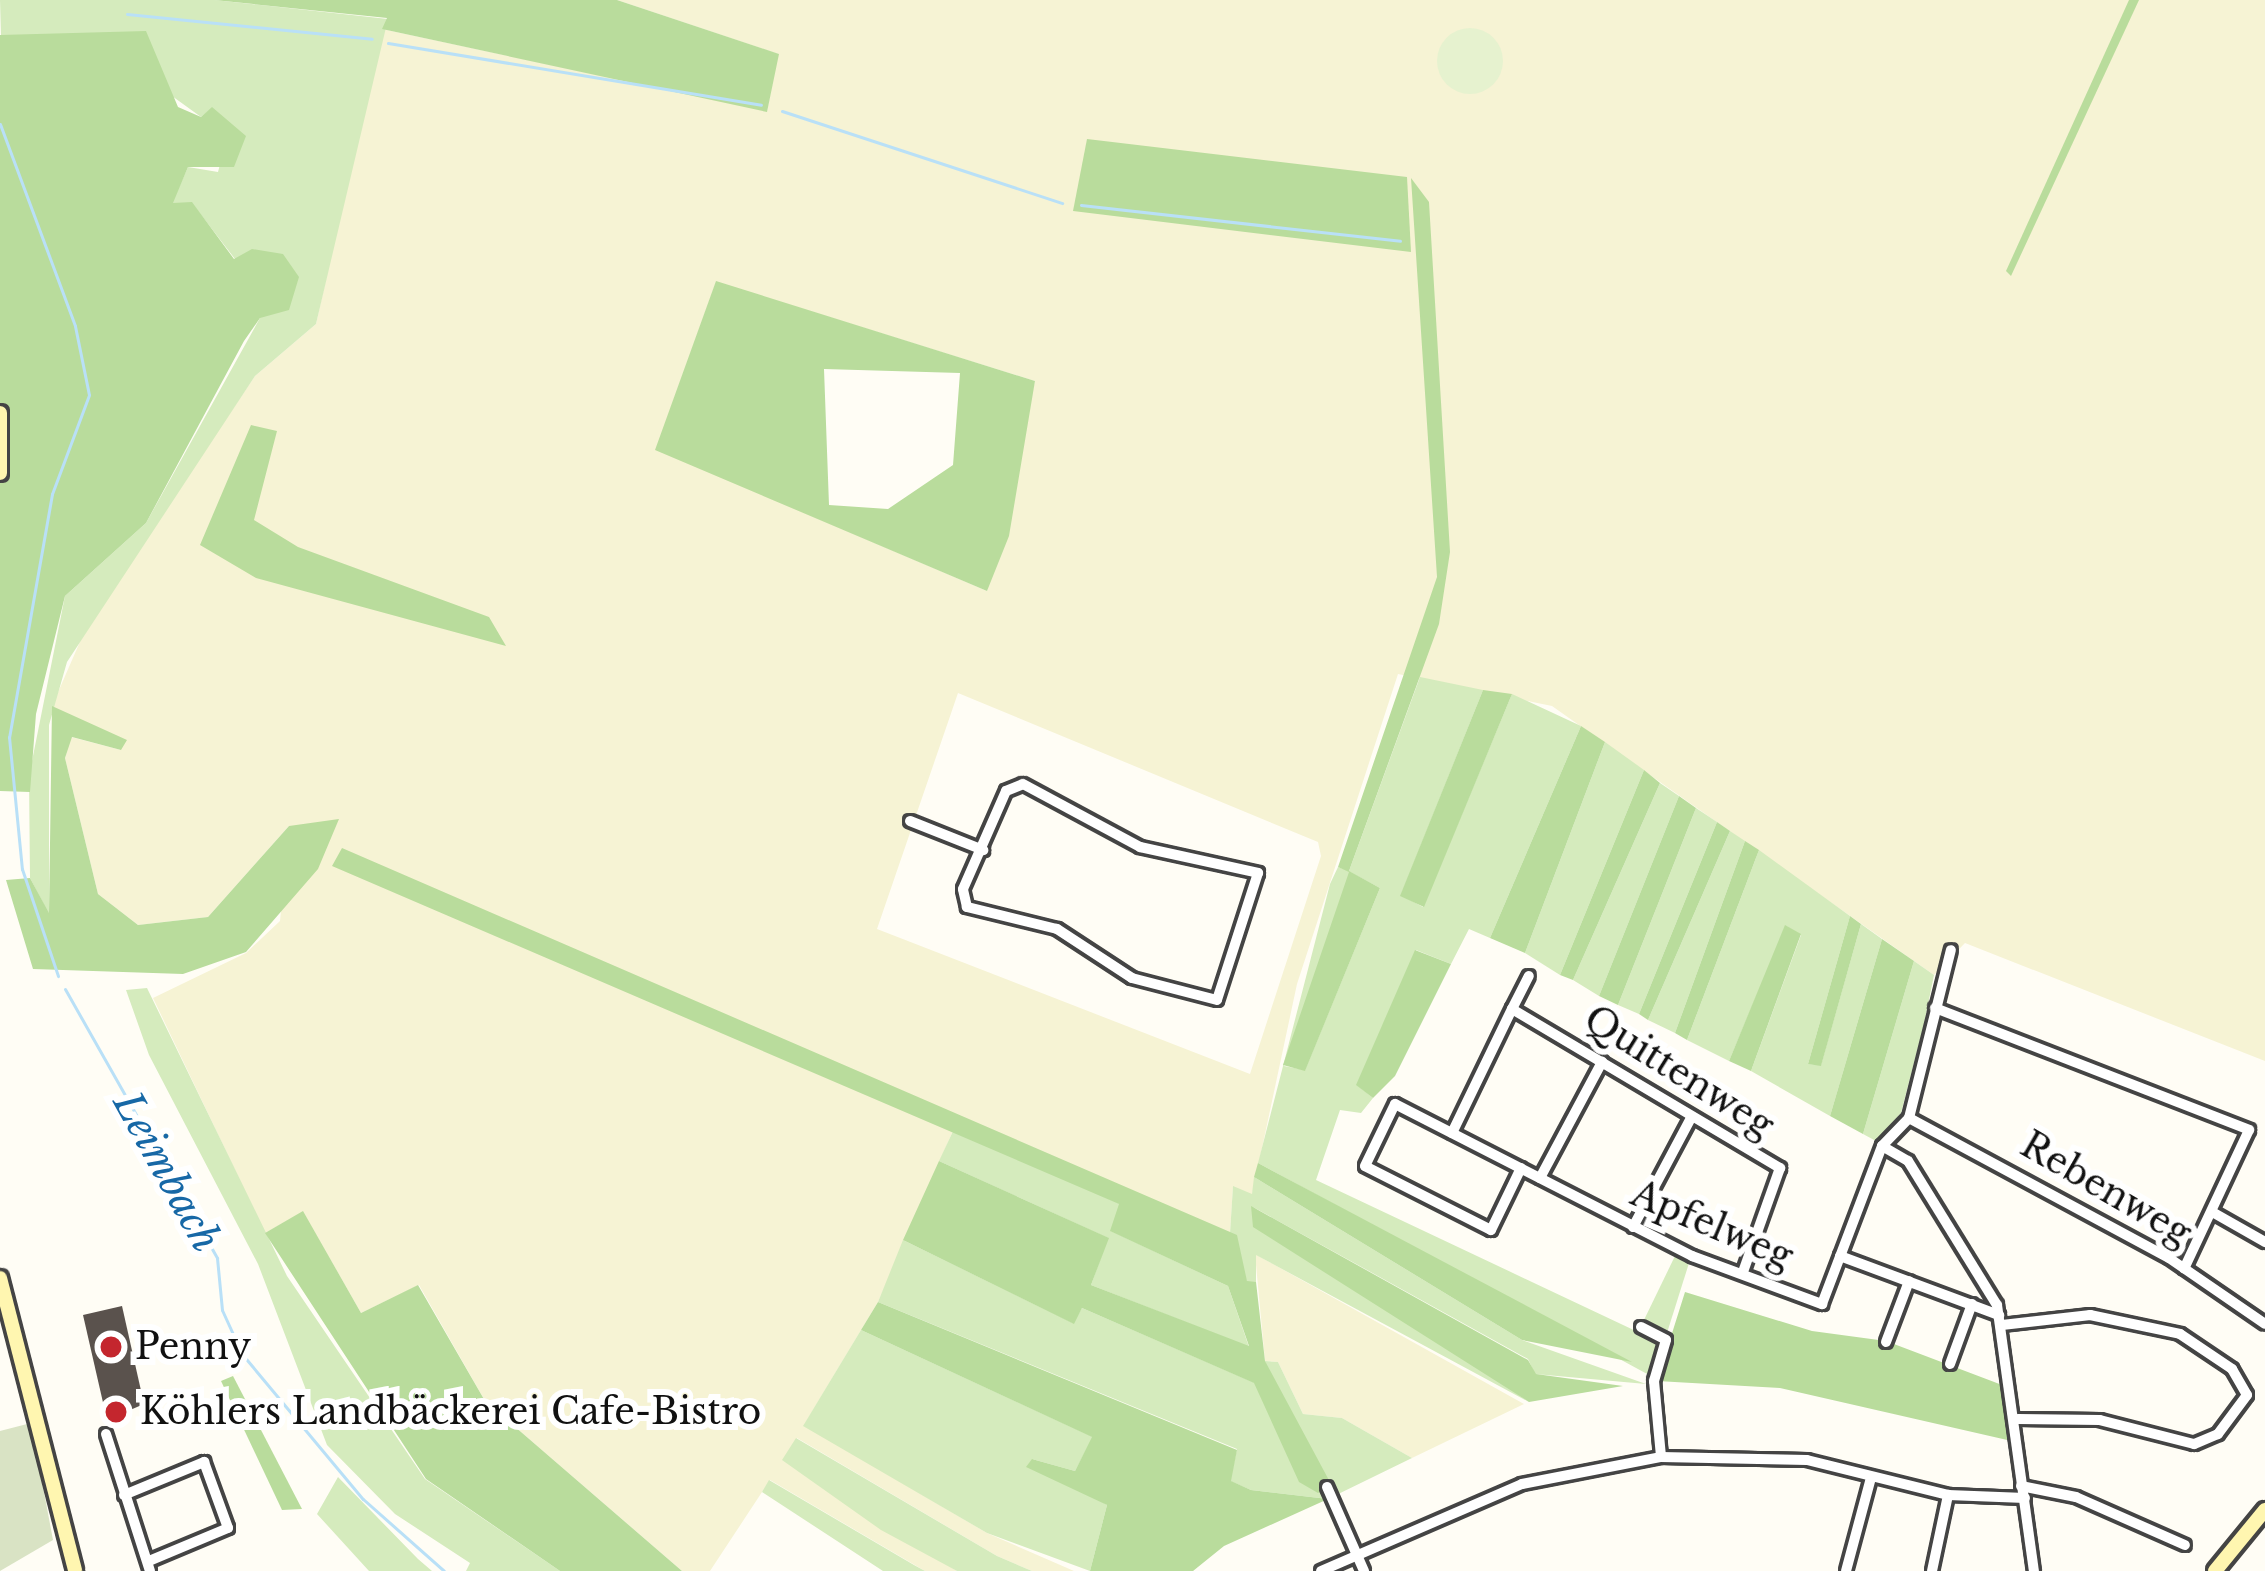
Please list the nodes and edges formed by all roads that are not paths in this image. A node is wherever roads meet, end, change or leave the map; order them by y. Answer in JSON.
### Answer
{"nodes":[{"id":1,"x":0,"y":413,"type":"edge"},
{"id":2,"x":0,"y":473,"type":"edge"},
{"id":3,"x":910,"y":821,"type":"dead end"},
{"id":4,"x":983,"y":850,"type":"junction"},
{"id":5,"x":1951,"y":950,"type":"dead end"},
{"id":6,"x":1529,"y":976,"type":"dead end"},
{"id":7,"x":1935,"y":1008,"type":"junction"},
{"id":8,"x":1512,"y":1009,"type":"junction"},
{"id":9,"x":1602,"y":1062,"type":"junction"},
{"id":10,"x":1691,"y":1118,"type":"junction"},
{"id":11,"x":1909,"y":1118,"type":"junction"},
{"id":12,"x":2249,"y":1130,"type":"junction"},
{"id":13,"x":2265,"y":1132,"type":"edge"},
{"id":14,"x":1452,"y":1133,"type":"junction"},
{"id":15,"x":1882,"y":1146,"type":"junction"},
{"id":16,"x":1521,"y":1168,"type":"junction"},
{"id":17,"x":1540,"y":1178,"type":"junction"},
{"id":18,"x":2214,"y":1214,"type":"junction"},
{"id":19,"x":1634,"y":1227,"type":"junction"},
{"id":20,"x":2265,"y":1242,"type":"edge"},
{"id":21,"x":1840,"y":1256,"type":"junction"},
{"id":22,"x":2184,"y":1269,"type":"junction"},
{"id":23,"x":1743,"y":1272,"type":"junction"},
{"id":24,"x":0,"y":1278,"type":"edge"},
{"id":25,"x":1909,"y":1281,"type":"junction"},
{"id":26,"x":1972,"y":1304,"type":"junction"},
{"id":27,"x":2001,"y":1320,"type":"junction"},
{"id":28,"x":2265,"y":1324,"type":"edge"},
{"id":29,"x":1641,"y":1327,"type":"dead end"},
{"id":30,"x":1886,"y":1342,"type":"dead end"},
{"id":31,"x":1951,"y":1364,"type":"dead end"},
{"id":32,"x":2018,"y":1418,"type":"junction"},
{"id":33,"x":106,"y":1434,"type":"dead end"},
{"id":34,"x":1661,"y":1457,"type":"junction"},
{"id":35,"x":1871,"y":1478,"type":"junction"},
{"id":36,"x":1327,"y":1486,"type":"dead end"},
{"id":37,"x":2023,"y":1492,"type":"junction"},
{"id":38,"x":124,"y":1495,"type":"junction"},
{"id":39,"x":1948,"y":1495,"type":"junction"},
{"id":40,"x":2265,"y":1510,"type":"edge"},
{"id":41,"x":2185,"y":1545,"type":"dead end"},
{"id":42,"x":1360,"y":1554,"type":"junction"},
{"id":43,"x":149,"y":1566,"type":"edge"},
{"id":44,"x":75,"y":1571,"type":"edge"},
{"id":45,"x":1322,"y":1571,"type":"edge"},
{"id":46,"x":1364,"y":1571,"type":"edge"},
{"id":47,"x":1846,"y":1571,"type":"edge"},
{"id":48,"x":1932,"y":1571,"type":"edge"},
{"id":49,"x":2034,"y":1571,"type":"edge"},
{"id":50,"x":2215,"y":1571,"type":"edge"}],
"edges":[{"from":1,"to":2,"type":"main road"},
{"from":3,"to":4,"type":"street"},
{"from":4,"to":4,"type":"street"},
{"from":5,"to":7,"type":"street"},
{"from":6,"to":8,"type":"street"},
{"from":7,"to":11,"type":"street"},
{"from":7,"to":12,"type":"street"},
{"from":8,"to":9,"type":"street","name":"Quittenweg"},
{"from":8,"to":14,"type":"street"},
{"from":9,"to":10,"type":"street","name":"Quittenweg"},
{"from":9,"to":17,"type":"street"},
{"from":10,"to":19,"type":"street"},
{"from":10,"to":23,"type":"street","name":"Quittenweg"},
{"from":11,"to":15,"type":"street","name":"Apfelweg"},
{"from":11,"to":22,"type":"street","name":"Rebenweg"},
{"from":12,"to":13,"type":"street"},
{"from":12,"to":18,"type":"street"},
{"from":14,"to":16,"type":"street","name":"Apfelweg"},
{"from":14,"to":16,"type":"street","name":"Apfelweg"},
{"from":15,"to":21,"type":"street","name":"Apfelweg"},
{"from":15,"to":27,"type":"street"},
{"from":16,"to":17,"type":"street","name":"Apfelweg"},
{"from":17,"to":19,"type":"street","name":"Apfelweg"},
{"from":18,"to":20,"type":"street"},
{"from":18,"to":22,"type":"street"},
{"from":19,"to":23,"type":"street","name":"Apfelweg"},
{"from":21,"to":23,"type":"street","name":"Apfelweg"},
{"from":21,"to":25,"type":"street"},
{"from":22,"to":28,"type":"street","name":"Rebenweg"},
{"from":24,"to":44,"type":"main road"},
{"from":25,"to":26,"type":"street"},
{"from":25,"to":30,"type":"street"},
{"from":26,"to":27,"type":"street"},
{"from":26,"to":31,"type":"street"},
{"from":27,"to":32,"type":"street"},
{"from":27,"to":32,"type":"street"},
{"from":29,"to":34,"type":"street"},
{"from":32,"to":37,"type":"street"},
{"from":33,"to":38,"type":"street"},
{"from":34,"to":35,"type":"street"},
{"from":34,"to":42,"type":"street"},
{"from":35,"to":39,"type":"street"},
{"from":35,"to":47,"type":"street"},
{"from":36,"to":42,"type":"street"},
{"from":37,"to":39,"type":"street"},
{"from":37,"to":41,"type":"street"},
{"from":37,"to":49,"type":"street"},
{"from":38,"to":43,"type":"street"},
{"from":38,"to":43,"type":"street"},
{"from":39,"to":48,"type":"street"},
{"from":40,"to":50,"type":"main road"},
{"from":42,"to":45,"type":"street"},
{"from":42,"to":46,"type":"street"}]}
